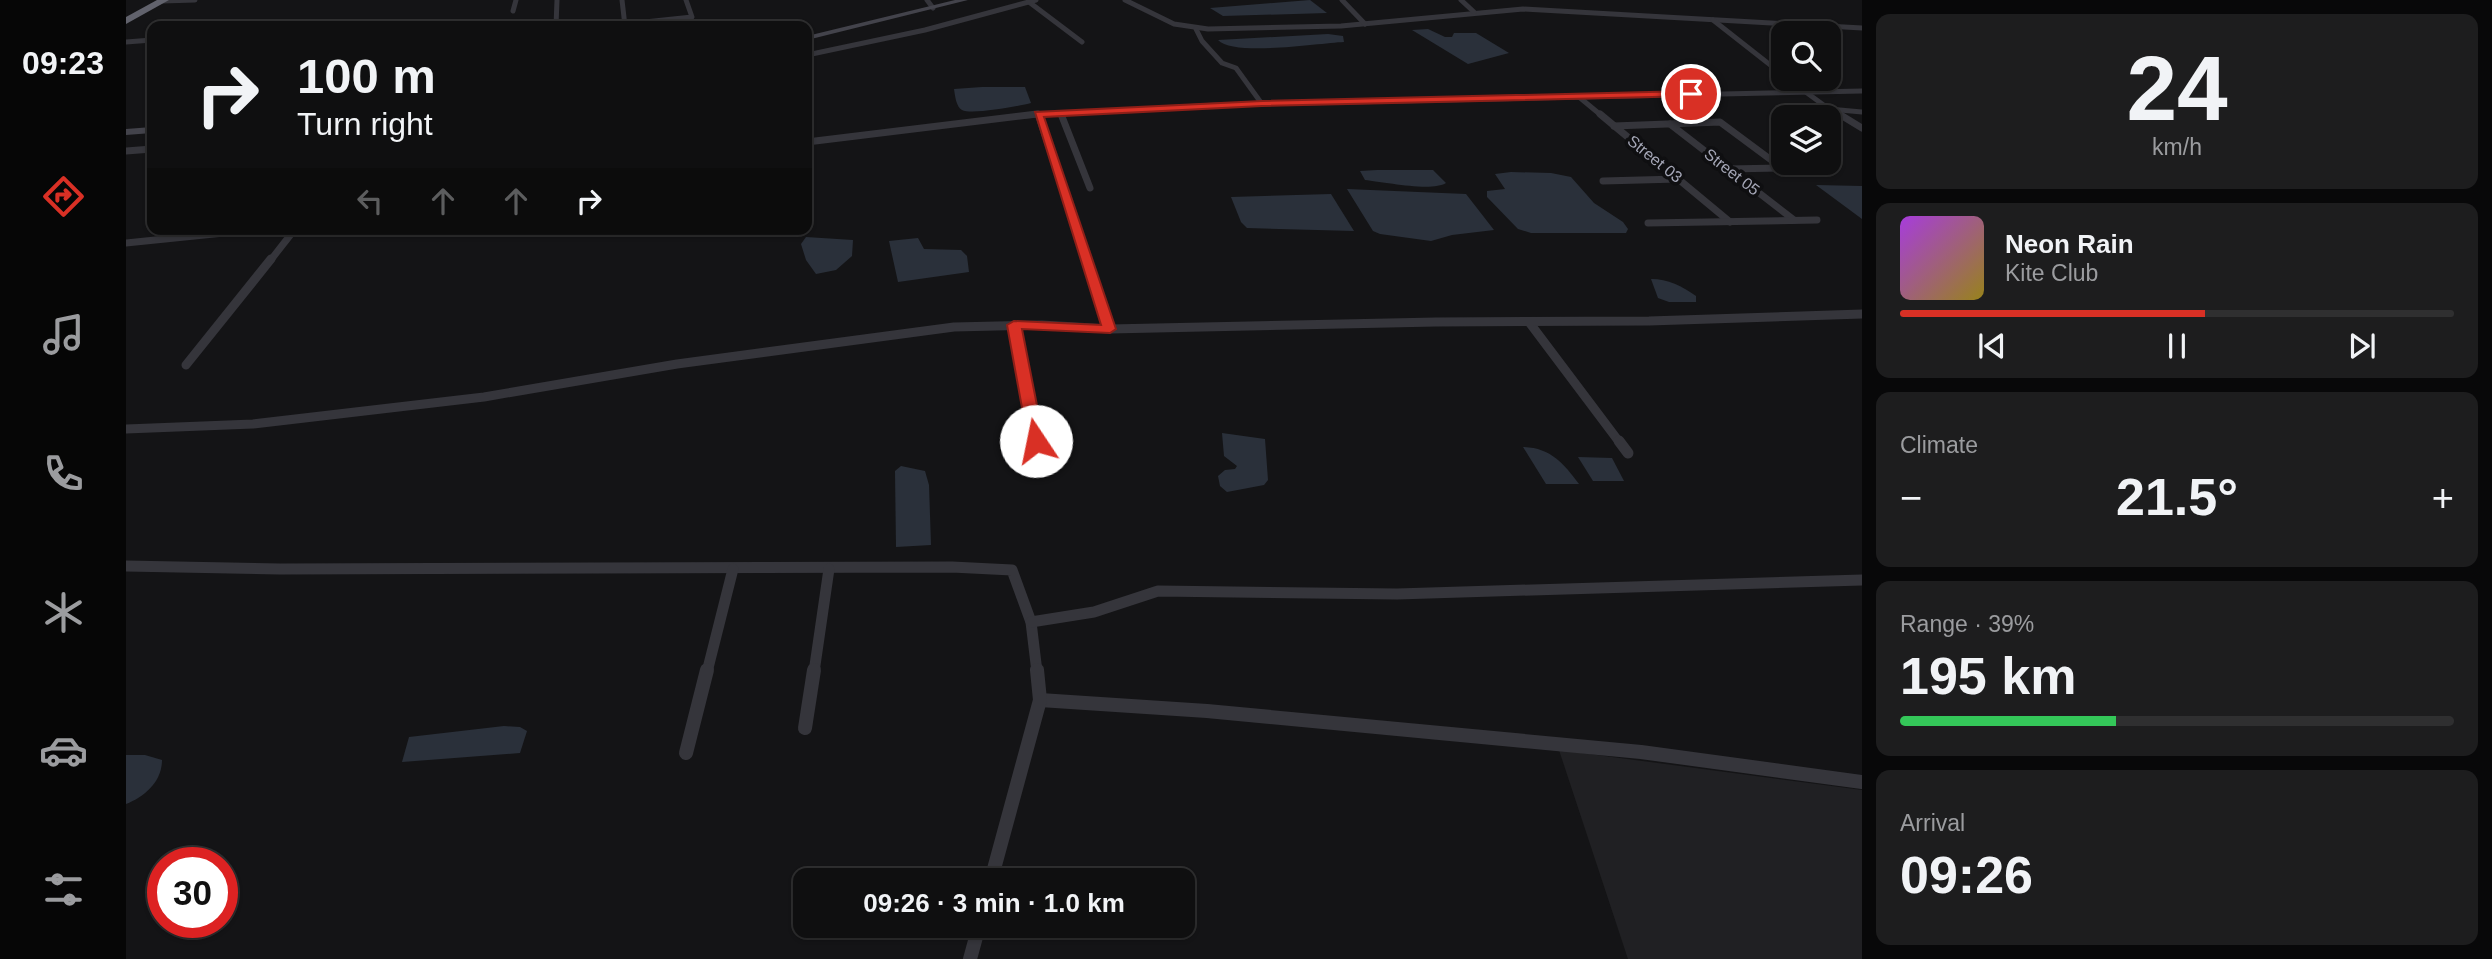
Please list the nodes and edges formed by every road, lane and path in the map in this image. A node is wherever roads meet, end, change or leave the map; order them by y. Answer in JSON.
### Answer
{"nodes":[{"id":1,"x":195,"y":0,"type":"edge"},
{"id":2,"x":516,"y":0,"type":"edge"},
{"id":3,"x":557,"y":0,"type":"edge"},
{"id":4,"x":622,"y":0,"type":"edge"},
{"id":5,"x":686,"y":0,"type":"edge"},
{"id":6,"x":927,"y":0,"type":"edge"},
{"id":7,"x":964,"y":0,"type":"edge"},
{"id":8,"x":1037,"y":0,"type":"edge"},
{"id":9,"x":1125,"y":0,"type":"edge"},
{"id":10,"x":1342,"y":0,"type":"edge"},
{"id":11,"x":1461,"y":0,"type":"edge"},
{"id":12,"x":163,"y":1,"type":"edge"},
{"id":13,"x":1029,"y":2,"type":"junction"},
{"id":14,"x":933,"y":8,"type":"junction"},
{"id":15,"x":513,"y":11,"type":"dead end"},
{"id":16,"x":1474,"y":12,"type":"junction"},
{"id":17,"x":1713,"y":20,"type":"junction"},
{"id":18,"x":126,"y":21,"type":"edge"},
{"id":19,"x":556,"y":21,"type":"edge"},
{"id":20,"x":625,"y":21,"type":"edge"},
{"id":21,"x":658,"y":21,"type":"edge"},
{"id":22,"x":1365,"y":24,"type":"junction"},
{"id":23,"x":1862,"y":28,"type":"edge"},
{"id":24,"x":1196,"y":29,"type":"junction"},
{"id":25,"x":812,"y":37,"type":"edge"},
{"id":26,"x":147,"y":40,"type":"edge"},
{"id":27,"x":126,"y":42,"type":"edge"},
{"id":28,"x":1082,"y":42,"type":"dead end"},
{"id":29,"x":812,"y":54,"type":"edge"},
{"id":30,"x":1771,"y":66,"type":"edge"},
{"id":31,"x":1862,"y":91,"type":"edge"},
{"id":32,"x":1805,"y":92,"type":"junction"},
{"id":33,"x":1579,"y":97,"type":"junction"},
{"id":34,"x":1262,"y":104,"type":"junction"},
{"id":35,"x":1826,"y":105,"type":"edge"},
{"id":36,"x":1841,"y":111,"type":"edge"},
{"id":37,"x":1061,"y":113,"type":"junction"},
{"id":38,"x":1862,"y":113,"type":"edge"},
{"id":39,"x":1038,"y":114,"type":"junction"},
{"id":40,"x":1841,"y":115,"type":"edge"},
{"id":41,"x":1670,"y":124,"type":"junction"},
{"id":42,"x":1614,"y":126,"type":"junction"},
{"id":43,"x":1862,"y":128,"type":"edge"},
{"id":44,"x":147,"y":130,"type":"edge"},
{"id":45,"x":126,"y":132,"type":"edge"},
{"id":46,"x":812,"y":141,"type":"edge"},
{"id":47,"x":147,"y":149,"type":"edge"},
{"id":48,"x":126,"y":151,"type":"edge"},
{"id":49,"x":1728,"y":169,"type":"junction"},
{"id":50,"x":1678,"y":179,"type":"junction"},
{"id":51,"x":1603,"y":181,"type":"dead end"},
{"id":52,"x":1090,"y":188,"type":"dead end"},
{"id":53,"x":1794,"y":220,"type":"junction"},
{"id":54,"x":1817,"y":220,"type":"dead end"},
{"id":55,"x":1730,"y":222,"type":"junction"},
{"id":56,"x":1648,"y":223,"type":"dead end"},
{"id":57,"x":191,"y":235,"type":"edge"},
{"id":58,"x":290,"y":235,"type":"edge"},
{"id":59,"x":126,"y":243,"type":"edge"},
{"id":60,"x":1862,"y":314,"type":"edge"},
{"id":61,"x":1529,"y":322,"type":"junction"},
{"id":62,"x":1014,"y":325,"type":"junction"},
{"id":63,"x":1110,"y":329,"type":"junction"},
{"id":64,"x":186,"y":365,"type":"dead end"},
{"id":65,"x":126,"y":429,"type":"edge"},
{"id":66,"x":1036,"y":441,"type":"dead end"},
{"id":67,"x":1628,"y":453,"type":"dead end"},
{"id":68,"x":126,"y":566,"type":"edge"},
{"id":69,"x":733,"y":569,"type":"junction"},
{"id":70,"x":829,"y":569,"type":"junction"},
{"id":71,"x":1862,"y":580,"type":"edge"},
{"id":72,"x":1031,"y":622,"type":"junction"},
{"id":73,"x":1040,"y":700,"type":"junction"},
{"id":74,"x":805,"y":728,"type":"dead end"},
{"id":75,"x":686,"y":753,"type":"dead end"},
{"id":76,"x":1862,"y":782,"type":"edge"},
{"id":77,"x":994,"y":868,"type":"edge"},
{"id":78,"x":976,"y":938,"type":"edge"},
{"id":79,"x":970,"y":959,"type":"edge"}],
"edges":[{"from":1,"to":12,"type":"street"},
{"from":2,"to":15,"type":"street"},
{"from":3,"to":19,"type":"street"},
{"from":4,"to":20,"type":"street"},
{"from":5,"to":21,"type":"street"},
{"from":6,"to":14,"type":"street"},
{"from":7,"to":14,"type":"street"},
{"from":8,"to":13,"type":"street"},
{"from":9,"to":24,"type":"street"},
{"from":10,"to":22,"type":"street"},
{"from":11,"to":16,"type":"street"},
{"from":12,"to":18,"type":"highway"},
{"from":13,"to":28,"type":"street"},
{"from":13,"to":29,"type":"street"},
{"from":14,"to":25,"type":"street"},
{"from":16,"to":17,"type":"street"},
{"from":16,"to":22,"type":"street"},
{"from":17,"to":23,"type":"street"},
{"from":17,"to":30,"type":"street"},
{"from":22,"to":24,"type":"street"},
{"from":24,"to":34,"type":"street"},
{"from":26,"to":27,"type":"street"},
{"from":31,"to":32,"type":"street"},
{"from":32,"to":33,"type":"street"},
{"from":32,"to":35,"type":"street"},
{"from":33,"to":34,"type":"street"},
{"from":33,"to":42,"type":"street","name":"Street 03"},
{"from":34,"to":37,"type":"street"},
{"from":36,"to":38,"type":"street"},
{"from":37,"to":39,"type":"street"},
{"from":37,"to":52,"type":"street"},
{"from":39,"to":46,"type":"street"},
{"from":39,"to":63,"type":"street"},
{"from":40,"to":43,"type":"street"},
{"from":41,"to":42,"type":"street"},
{"from":41,"to":49,"type":"street","name":"Street 05"},
{"from":41,"to":49,"type":"street"},
{"from":42,"to":50,"type":"street","name":"Street 03"},
{"from":44,"to":45,"type":"street"},
{"from":47,"to":48,"type":"street"},
{"from":49,"to":53,"type":"street","name":"Street 05"},
{"from":50,"to":51,"type":"street"},
{"from":50,"to":55,"type":"street","name":"Street 03"},
{"from":53,"to":54,"type":"street"},
{"from":53,"to":55,"type":"street"},
{"from":55,"to":56,"type":"street"},
{"from":57,"to":59,"type":"street"},
{"from":58,"to":64,"type":"street"},
{"from":60,"to":61,"type":"street"},
{"from":61,"to":63,"type":"street"},
{"from":61,"to":67,"type":"street"},
{"from":62,"to":63,"type":"street"},
{"from":62,"to":65,"type":"street"},
{"from":62,"to":66,"type":"street"},
{"from":68,"to":69,"type":"street"},
{"from":69,"to":70,"type":"street"},
{"from":69,"to":75,"type":"street"},
{"from":70,"to":72,"type":"street"},
{"from":70,"to":74,"type":"street"},
{"from":71,"to":72,"type":"street"},
{"from":72,"to":73,"type":"street"},
{"from":73,"to":76,"type":"street"},
{"from":73,"to":77,"type":"street"},
{"from":78,"to":79,"type":"street"}]}
